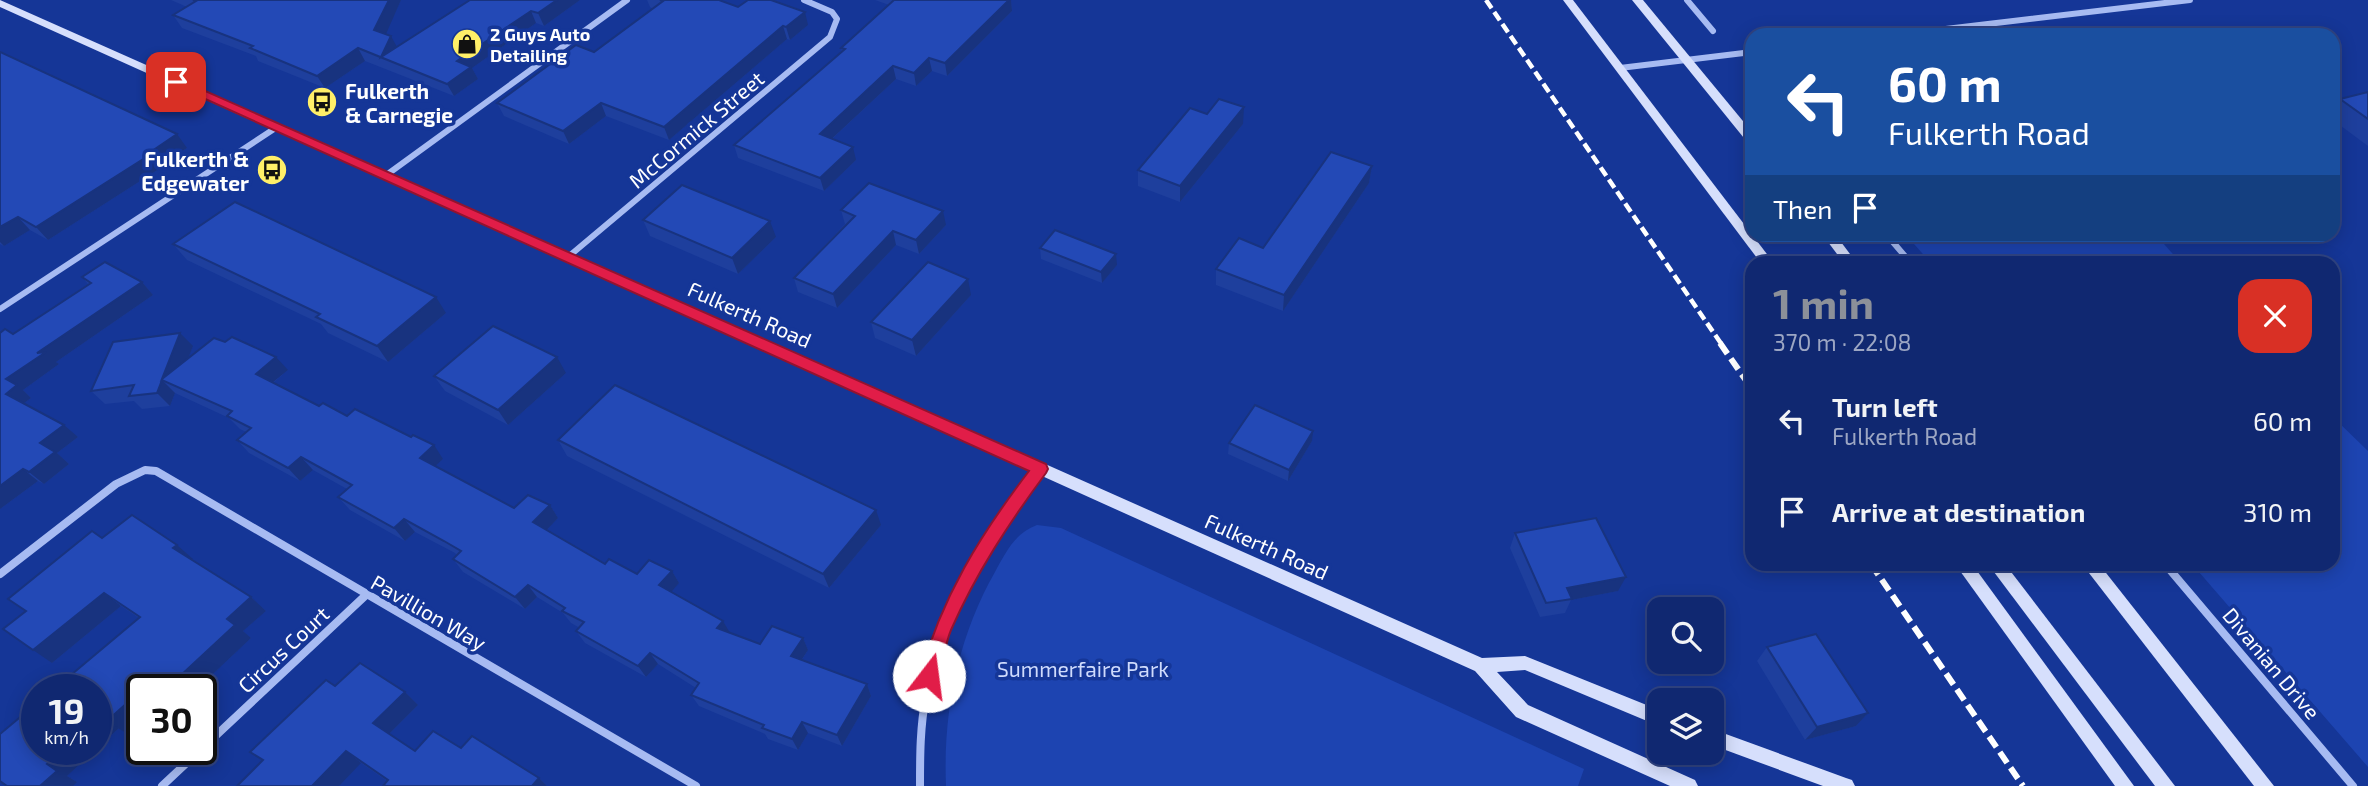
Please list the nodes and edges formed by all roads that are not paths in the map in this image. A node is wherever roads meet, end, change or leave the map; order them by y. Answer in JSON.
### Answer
{"nodes":[{"id":1,"x":627,"y":0,"type":"edge"},
{"id":2,"x":804,"y":0,"type":"edge"},
{"id":3,"x":1568,"y":0,"type":"edge"},
{"id":4,"x":1637,"y":0,"type":"edge"},
{"id":5,"x":1687,"y":0,"type":"edge"},
{"id":6,"x":2190,"y":0,"type":"edge"},
{"id":7,"x":0,"y":3,"type":"edge"},
{"id":8,"x":1954,"y":28,"type":"edge"},
{"id":9,"x":1713,"y":31,"type":"dead end"},
{"id":10,"x":1745,"y":53,"type":"edge"},
{"id":11,"x":1686,"y":60,"type":"junction"},
{"id":12,"x":1620,"y":68,"type":"junction"},
{"id":13,"x":277,"y":127,"type":"junction"},
{"id":14,"x":1745,"y":132,"type":"edge"},
{"id":15,"x":385,"y":176,"type":"junction"},
{"id":16,"x":1745,"y":233,"type":"edge"},
{"id":17,"x":1752,"y":242,"type":"edge"},
{"id":18,"x":1834,"y":242,"type":"edge"},
{"id":19,"x":1893,"y":242,"type":"edge"},
{"id":20,"x":1762,"y":256,"type":"edge"},
{"id":21,"x":1845,"y":256,"type":"edge"},
{"id":22,"x":1905,"y":256,"type":"edge"},
{"id":23,"x":568,"y":257,"type":"junction"},
{"id":24,"x":4,"y":303,"type":"edge"},
{"id":25,"x":0,"y":309,"type":"edge"},
{"id":26,"x":1040,"y":469,"type":"junction"},
{"id":27,"x":1968,"y":571,"type":"edge"},
{"id":28,"x":2001,"y":571,"type":"edge"},
{"id":29,"x":2096,"y":571,"type":"edge"},
{"id":30,"x":2171,"y":571,"type":"edge"},
{"id":31,"x":0,"y":574,"type":"edge"},
{"id":32,"x":366,"y":595,"type":"junction"},
{"id":33,"x":1481,"y":666,"type":"junction"},
{"id":34,"x":1647,"y":713,"type":"edge"},
{"id":35,"x":1724,"y":741,"type":"edge"},
{"id":36,"x":162,"y":786,"type":"edge"},
{"id":37,"x":696,"y":786,"type":"edge"},
{"id":38,"x":920,"y":786,"type":"edge"},
{"id":39,"x":1689,"y":786,"type":"edge"},
{"id":40,"x":1846,"y":786,"type":"edge"},
{"id":41,"x":2126,"y":786,"type":"edge"},
{"id":42,"x":2166,"y":786,"type":"edge"},
{"id":43,"x":2265,"y":786,"type":"edge"},
{"id":44,"x":2353,"y":786,"type":"edge"}],
"edges":[{"from":1,"to":15,"type":"street"},
{"from":2,"to":23,"type":"street","name":"McCormick Street"},
{"from":3,"to":12,"type":"street"},
{"from":4,"to":11,"type":"street"},
{"from":5,"to":9,"type":"street"},
{"from":6,"to":8,"type":"street"},
{"from":7,"to":13,"type":"street","name":"Fulkerth Road"},
{"from":10,"to":11,"type":"street"},
{"from":11,"to":12,"type":"street"},
{"from":11,"to":14,"type":"street"},
{"from":12,"to":16,"type":"street"},
{"from":13,"to":15,"type":"street","name":"Fulkerth Road"},
{"from":13,"to":24,"type":"street"},
{"from":15,"to":23,"type":"street","name":"Fulkerth Road"},
{"from":17,"to":20,"type":"street"},
{"from":18,"to":21,"type":"street"},
{"from":19,"to":22,"type":"street"},
{"from":23,"to":26,"type":"street","name":"Fulkerth Road"},
{"from":24,"to":25,"type":"street"},
{"from":26,"to":33,"type":"street","name":"Fulkerth Road"},
{"from":26,"to":38,"type":"street"},
{"from":27,"to":41,"type":"street"},
{"from":28,"to":42,"type":"street"},
{"from":29,"to":43,"type":"street"},
{"from":30,"to":44,"type":"street","name":"Divanian Drive"},
{"from":31,"to":32,"type":"street","name":"Pavillion Way"},
{"from":32,"to":36,"type":"street","name":"Circus Court"},
{"from":32,"to":37,"type":"street","name":"Pavillion Way"},
{"from":33,"to":34,"type":"street","name":"Fulkerth Road"},
{"from":33,"to":39,"type":"street","name":"Fulkerth Road"},
{"from":35,"to":40,"type":"street"}]}
